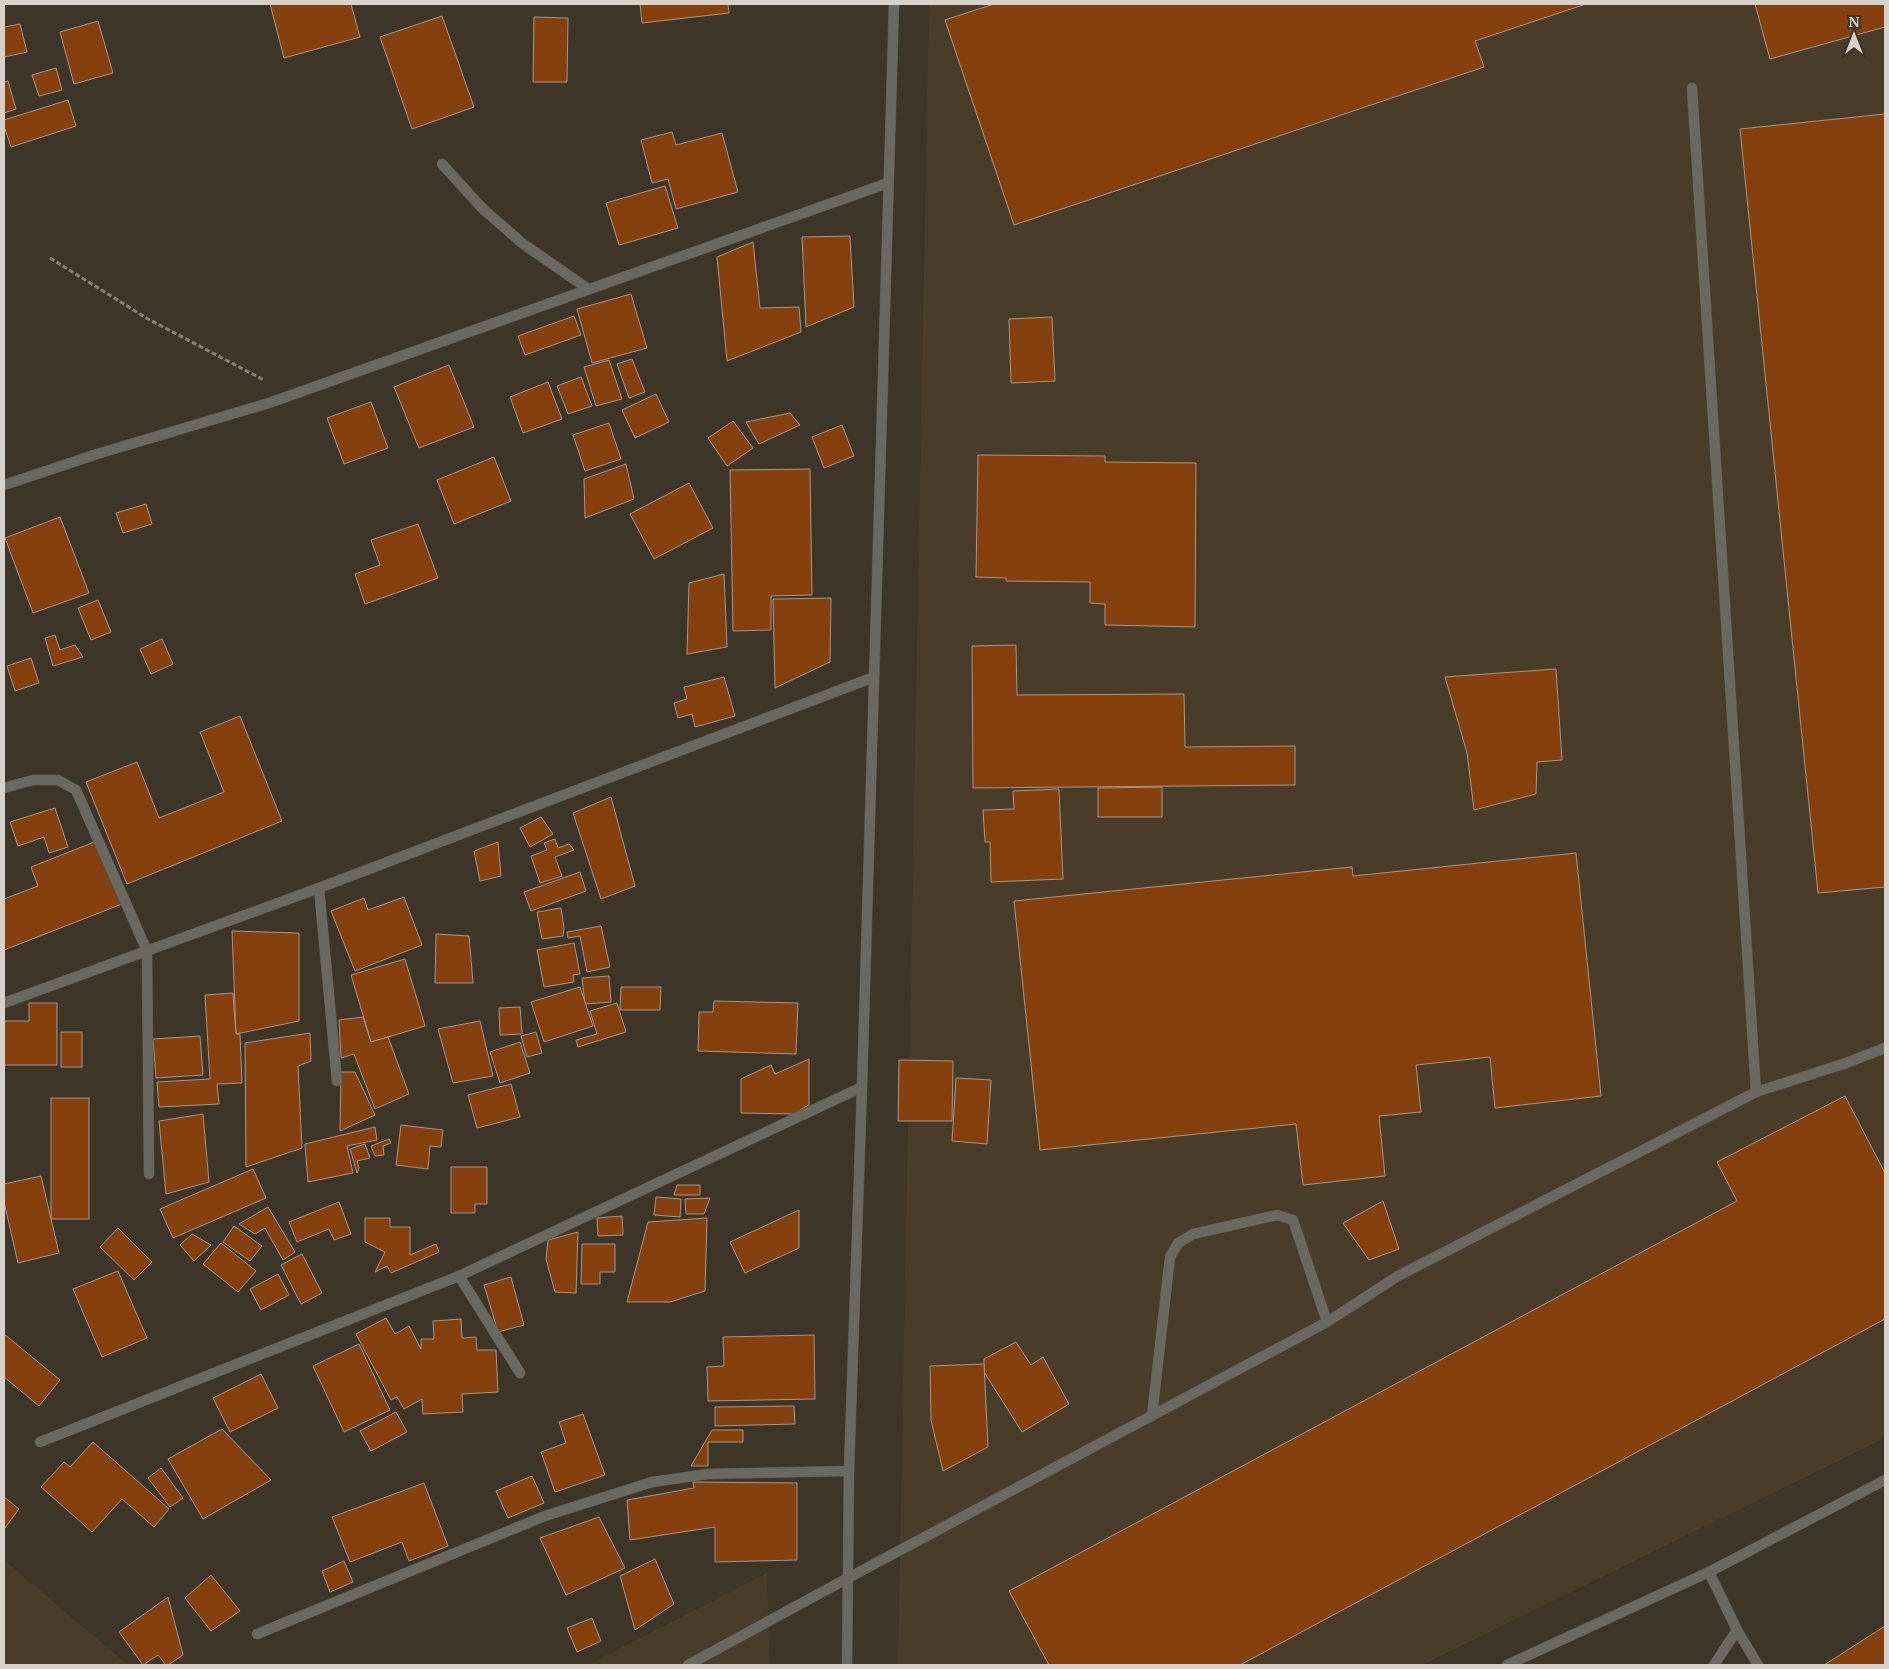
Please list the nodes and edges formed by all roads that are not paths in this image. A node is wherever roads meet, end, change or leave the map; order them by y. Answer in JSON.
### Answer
{"nodes":[{"id":1,"x":894,"y":4,"type":"edge"},
{"id":2,"x":1692,"y":88,"type":"dead end"},
{"id":3,"x":442,"y":164,"type":"dead end"},
{"id":4,"x":888,"y":183,"type":"junction"},
{"id":5,"x":588,"y":289,"type":"junction"},
{"id":6,"x":4,"y":485,"type":"edge"},
{"id":7,"x":874,"y":677,"type":"junction"},
{"id":8,"x":4,"y":788,"type":"edge"},
{"id":9,"x":319,"y":888,"type":"junction"},
{"id":10,"x":147,"y":951,"type":"junction"},
{"id":11,"x":4,"y":1003,"type":"edge"},
{"id":12,"x":1885,"y":1048,"type":"edge"},
{"id":13,"x":337,"y":1080,"type":"dead end"},
{"id":14,"x":862,"y":1087,"type":"junction"},
{"id":15,"x":1756,"y":1092,"type":"junction"},
{"id":16,"x":149,"y":1174,"type":"dead end"},
{"id":17,"x":459,"y":1276,"type":"junction"},
{"id":18,"x":1327,"y":1322,"type":"junction"},
{"id":19,"x":520,"y":1373,"type":"dead end"},
{"id":20,"x":1152,"y":1416,"type":"junction"},
{"id":21,"x":40,"y":1442,"type":"dead end"},
{"id":22,"x":849,"y":1471,"type":"junction"},
{"id":23,"x":1885,"y":1480,"type":"edge"},
{"id":24,"x":1709,"y":1572,"type":"junction"},
{"id":25,"x":848,"y":1578,"type":"junction"},
{"id":26,"x":1737,"y":1630,"type":"junction"},
{"id":27,"x":257,"y":1634,"type":"dead end"},
{"id":28,"x":688,"y":1665,"type":"edge"},
{"id":29,"x":847,"y":1665,"type":"edge"},
{"id":30,"x":1508,"y":1665,"type":"edge"},
{"id":31,"x":1714,"y":1665,"type":"edge"},
{"id":32,"x":1758,"y":1665,"type":"edge"}],
"edges":[{"from":1,"to":4,"type":"street"},
{"from":2,"to":15,"type":"street"},
{"from":3,"to":5,"type":"street"},
{"from":4,"to":5,"type":"street"},
{"from":4,"to":7,"type":"street"},
{"from":5,"to":6,"type":"street"},
{"from":7,"to":9,"type":"street"},
{"from":7,"to":14,"type":"street"},
{"from":8,"to":10,"type":"street"},
{"from":9,"to":10,"type":"street"},
{"from":9,"to":13,"type":"street"},
{"from":10,"to":11,"type":"street"},
{"from":10,"to":16,"type":"street"},
{"from":12,"to":15,"type":"street"},
{"from":14,"to":17,"type":"street"},
{"from":14,"to":22,"type":"street"},
{"from":15,"to":18,"type":"street"},
{"from":17,"to":19,"type":"street"},
{"from":17,"to":21,"type":"street"},
{"from":18,"to":20,"type":"street"},
{"from":18,"to":20,"type":"street"},
{"from":20,"to":25,"type":"street"},
{"from":22,"to":25,"type":"street"},
{"from":22,"to":27,"type":"street"},
{"from":23,"to":24,"type":"street"},
{"from":24,"to":26,"type":"street"},
{"from":24,"to":30,"type":"street"},
{"from":25,"to":28,"type":"street"},
{"from":25,"to":29,"type":"street"},
{"from":26,"to":31,"type":"street"},
{"from":26,"to":32,"type":"street"}]}
